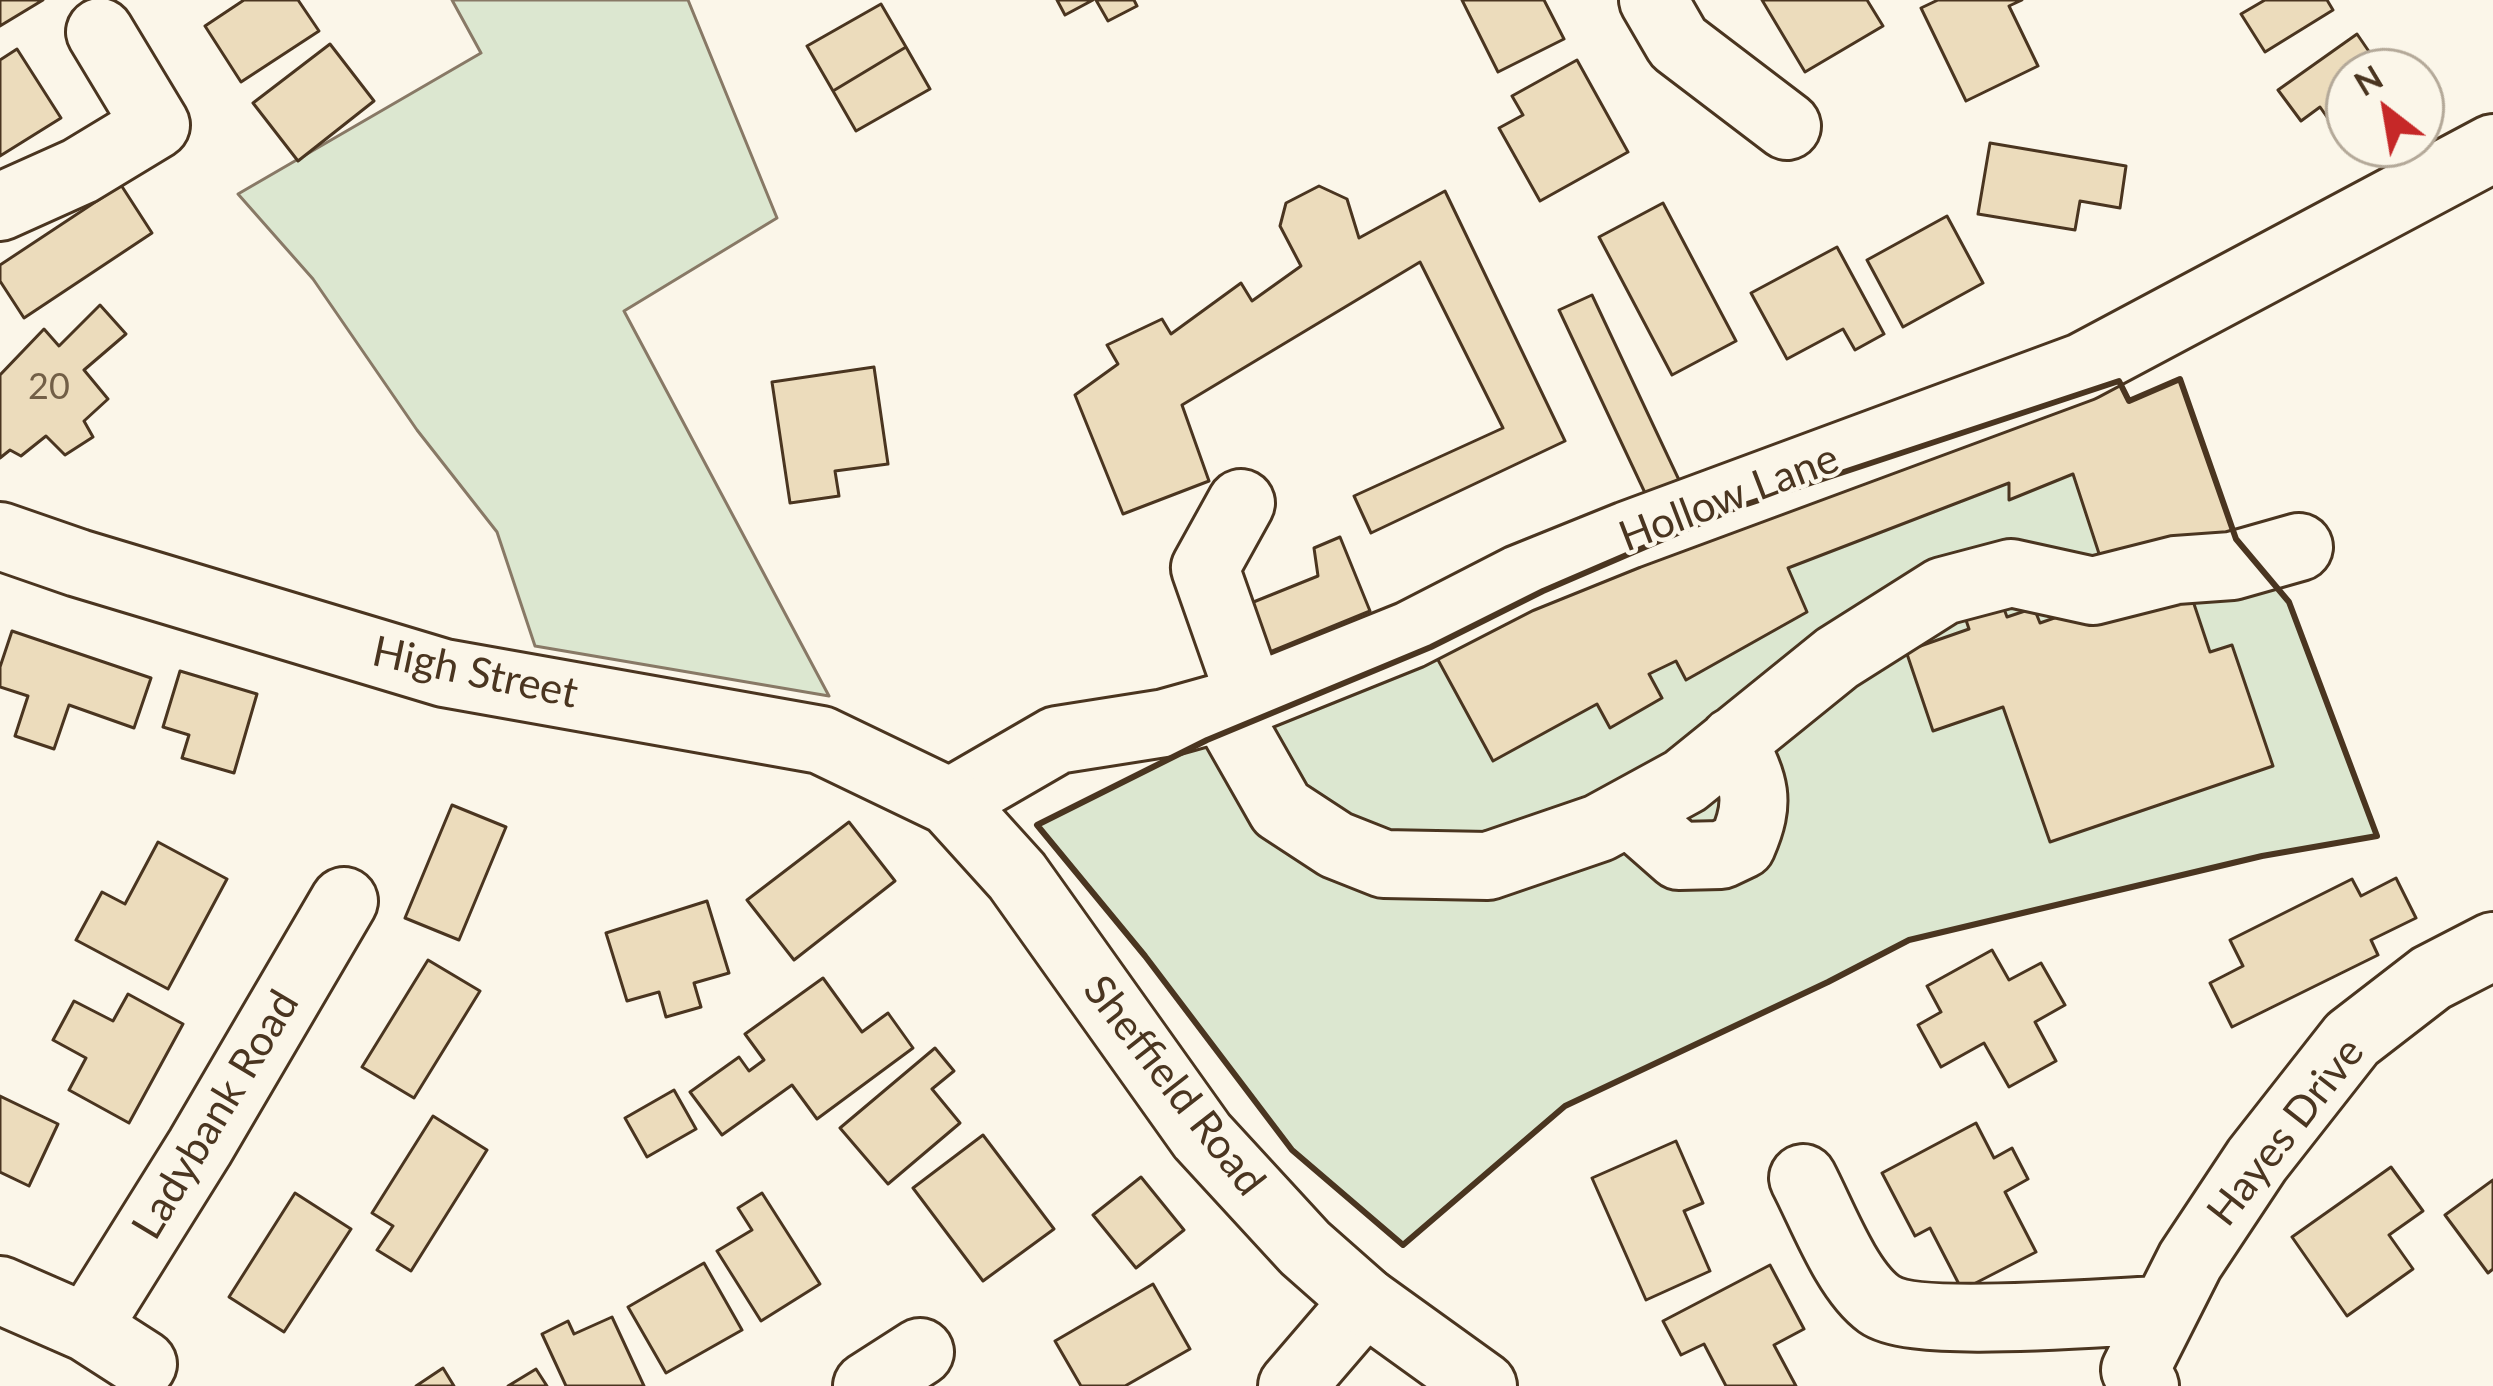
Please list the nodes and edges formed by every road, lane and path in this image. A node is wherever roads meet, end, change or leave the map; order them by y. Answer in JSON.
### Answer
{"nodes":[{"id":1,"x":1654,"y":0,"type":"edge"},
{"id":2,"x":100,"y":32,"type":"dead end"},
{"id":3,"x":1787,"y":126,"type":"dead end"},
{"id":4,"x":2493,"y":148,"type":"edge"},
{"id":5,"x":0,"y":207,"type":"edge"},
{"id":6,"x":1241,"y":503,"type":"dead end"},
{"id":7,"x":0,"y":536,"type":"edge"},
{"id":8,"x":2299,"y":548,"type":"dead end"},
{"id":9,"x":1237,"y":703,"type":"junction"},
{"id":10,"x":950,"y":802,"type":"junction"},
{"id":11,"x":344,"y":901,"type":"dead end"},
{"id":12,"x":2493,"y":946,"type":"edge"},
{"id":13,"x":1803,"y":1178,"type":"dead end"},
{"id":14,"x":0,"y":1290,"type":"edge"},
{"id":15,"x":1365,"y":1301,"type":"junction"},
{"id":16,"x":2164,"y":1310,"type":"junction"},
{"id":17,"x":87,"y":1328,"type":"junction"},
{"id":18,"x":143,"y":1364,"type":"dead end"},
{"id":19,"x":2140,"y":1378,"type":"edge"},
{"id":20,"x":1292,"y":1386,"type":"edge"},
{"id":21,"x":1484,"y":1386,"type":"edge"}],
"edges":[{"from":1,"to":3,"type":"street"},
{"from":2,"to":5,"type":"street"},
{"from":4,"to":9,"type":"street","name":"Hollow Lane"},
{"from":6,"to":9,"type":"street"},
{"from":7,"to":10,"type":"street","name":"High Street"},
{"from":8,"to":9,"type":"street"},
{"from":9,"to":10,"type":"street","name":"Hollow Lane"},
{"from":10,"to":15,"type":"street","name":"Sheffield Road"},
{"from":11,"to":17,"type":"street","name":"Ladybank Road"},
{"from":12,"to":16,"type":"street","name":"Hayes Drive"},
{"from":13,"to":16,"type":"street"},
{"from":14,"to":17,"type":"street"},
{"from":15,"to":20,"type":"street"},
{"from":15,"to":21,"type":"street","name":"Sheffield Road"},
{"from":16,"to":19,"type":"street","name":"Hayes Drive"},
{"from":17,"to":18,"type":"street"}]}
